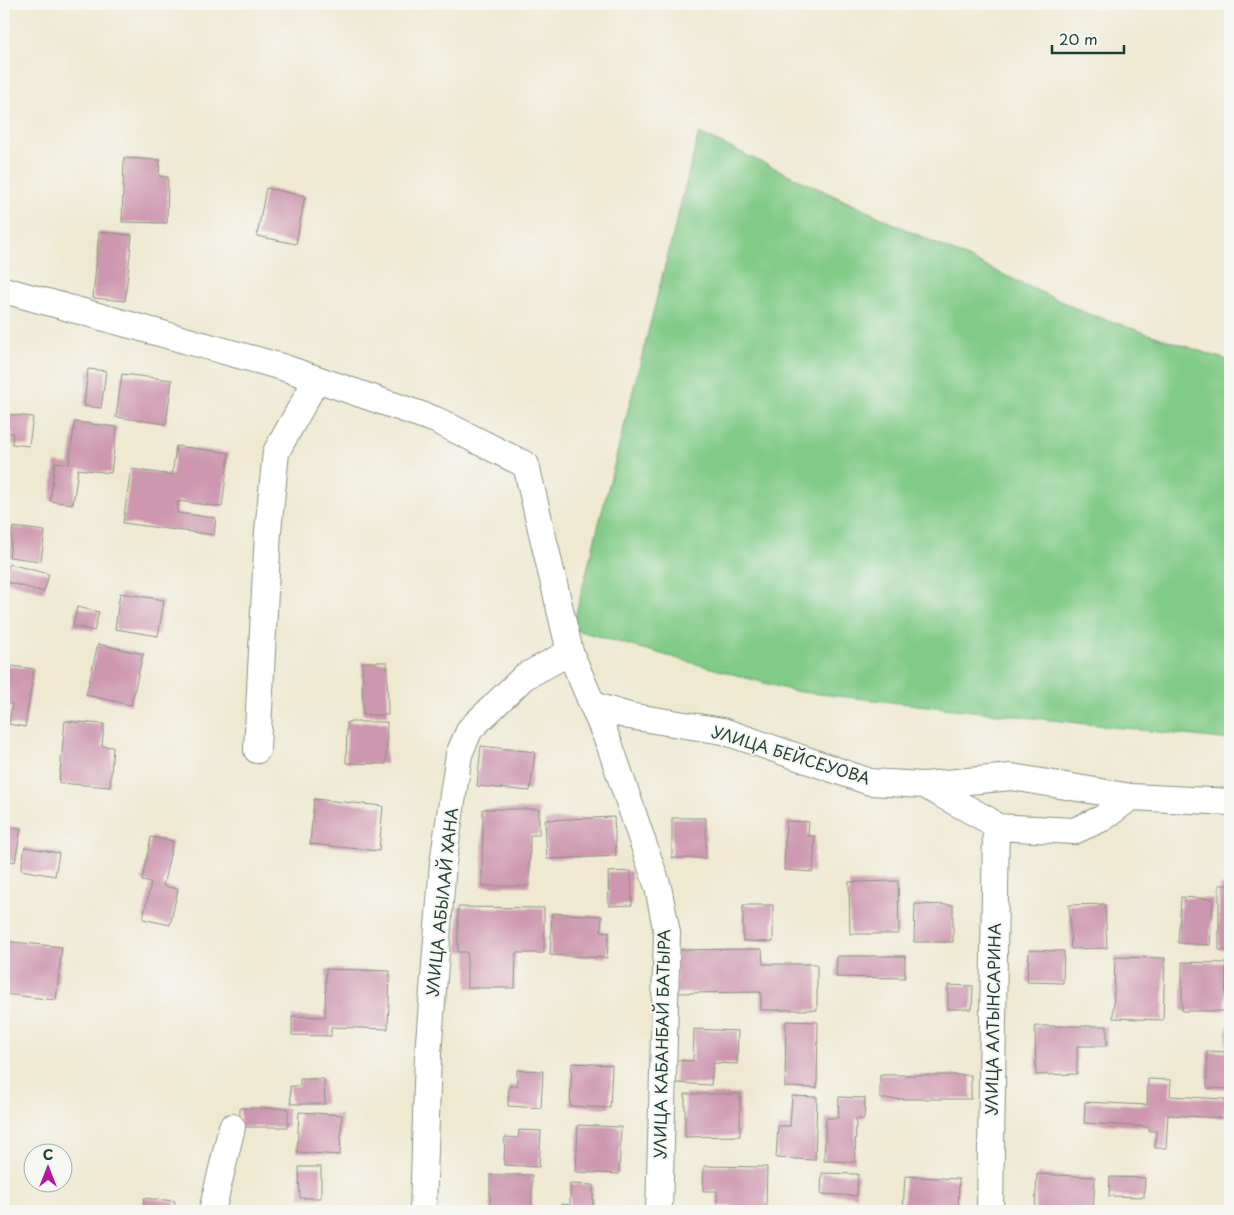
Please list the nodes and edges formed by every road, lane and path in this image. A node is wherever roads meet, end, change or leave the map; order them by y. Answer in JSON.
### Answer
{"nodes":[{"id":1,"x":4,"y":290,"type":"edge"},
{"id":2,"x":317,"y":379,"type":"junction"},
{"id":3,"x":570,"y":652,"type":"junction"},
{"id":4,"x":592,"y":705,"type":"junction"},
{"id":5,"x":257,"y":750,"type":"dead end"},
{"id":6,"x":924,"y":785,"type":"junction"},
{"id":7,"x":1131,"y":797,"type":"junction"},
{"id":8,"x":1230,"y":802,"type":"edge"},
{"id":9,"x":996,"y":827,"type":"junction"},
{"id":10,"x":232,"y":1127,"type":"dead end"},
{"id":11,"x":212,"y":1211,"type":"edge"},
{"id":12,"x":423,"y":1211,"type":"edge"},
{"id":13,"x":659,"y":1211,"type":"edge"},
{"id":14,"x":990,"y":1211,"type":"edge"}],
"edges":[{"from":1,"to":2,"type":"street"},
{"from":2,"to":3,"type":"street"},
{"from":2,"to":5,"type":"street"},
{"from":3,"to":4,"type":"street","name":"УЛИЦА КАБАНБАЙ БАТЫРА"},
{"from":3,"to":12,"type":"street","name":"УЛИЦА АБЫЛАЙ ХАНА"},
{"from":4,"to":6,"type":"street","name":"УЛИЦА БЕЙСЕУОВА"},
{"from":4,"to":13,"type":"street","name":"УЛИЦА КАБАНБАЙ БАТЫРА"},
{"from":6,"to":7,"type":"street","name":"УЛИЦА БЕЙСЕУОВА"},
{"from":6,"to":9,"type":"street"},
{"from":7,"to":8,"type":"street","name":"УЛИЦА БЕЙСЕУОВА"},
{"from":7,"to":9,"type":"street"},
{"from":9,"to":14,"type":"street","name":"УЛИЦА АЛТЫНСАРИНА"},
{"from":10,"to":11,"type":"street"}]}
